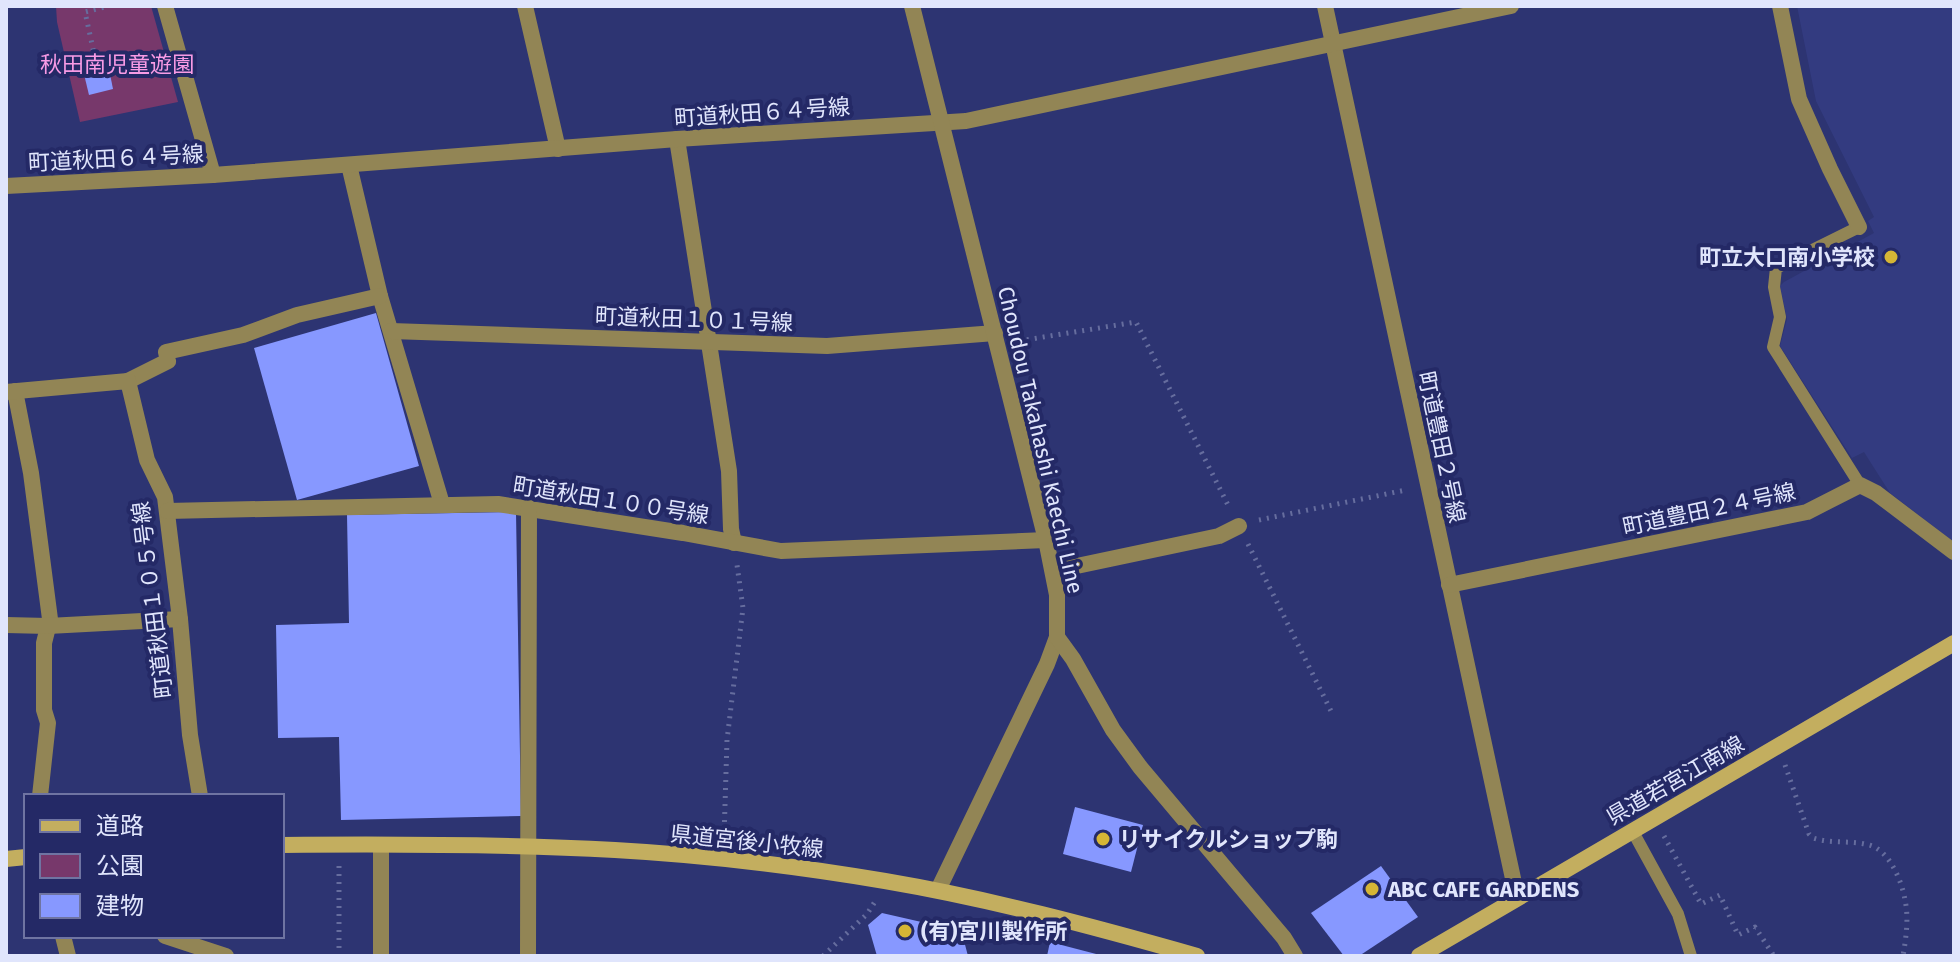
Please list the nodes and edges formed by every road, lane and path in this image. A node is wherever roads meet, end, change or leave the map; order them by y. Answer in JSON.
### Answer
{"nodes":[{"id":1,"x":109,"y":6,"type":"edge"},
{"id":2,"x":165,"y":6,"type":"edge"},
{"id":3,"x":525,"y":6,"type":"edge"},
{"id":4,"x":912,"y":6,"type":"edge"},
{"id":5,"x":1325,"y":6,"type":"edge"},
{"id":6,"x":1511,"y":6,"type":"edge"},
{"id":7,"x":1780,"y":6,"type":"edge"},
{"id":8,"x":1332,"y":43,"type":"junction"},
{"id":9,"x":95,"y":58,"type":"dead end"},
{"id":10,"x":942,"y":122,"type":"junction"},
{"id":11,"x":677,"y":139,"type":"junction"},
{"id":12,"x":558,"y":149,"type":"junction"},
{"id":13,"x":349,"y":165,"type":"junction"},
{"id":14,"x":213,"y":175,"type":"junction"},
{"id":15,"x":6,"y":186,"type":"edge"},
{"id":16,"x":1859,"y":227,"type":"joint"},
{"id":17,"x":380,"y":296,"type":"junction"},
{"id":18,"x":391,"y":331,"type":"junction"},
{"id":19,"x":997,"y":339,"type":"junction"},
{"id":20,"x":708,"y":341,"type":"junction"},
{"id":21,"x":128,"y":381,"type":"junction"},
{"id":22,"x":11,"y":392,"type":"edge"},
{"id":23,"x":1428,"y":485,"type":"junction"},
{"id":24,"x":1860,"y":485,"type":"junction"},
{"id":25,"x":442,"y":504,"type":"junction"},
{"id":26,"x":529,"y":508,"type":"junction"},
{"id":27,"x":167,"y":511,"type":"junction"},
{"id":28,"x":1239,"y":526,"type":"junction"},
{"id":29,"x":1046,"y":540,"type":"junction"},
{"id":30,"x":734,"y":543,"type":"junction"},
{"id":31,"x":1954,"y":552,"type":"edge"},
{"id":32,"x":1053,"y":571,"type":"junction"},
{"id":33,"x":1449,"y":585,"type":"junction"},
{"id":34,"x":180,"y":619,"type":"junction"},
{"id":35,"x":6,"y":625,"type":"edge"},
{"id":36,"x":48,"y":626,"type":"junction"},
{"id":37,"x":1057,"y":637,"type":"junction"},
{"id":38,"x":1954,"y":643,"type":"edge"},
{"id":39,"x":1332,"y":713,"type":"dead end"},
{"id":40,"x":1778,"y":746,"type":"junction"},
{"id":41,"x":40,"y":794,"type":"edge"},
{"id":42,"x":200,"y":794,"type":"edge"},
{"id":43,"x":1654,"y":817,"type":"junction"},
{"id":44,"x":1632,"y":830,"type":"junction"},
{"id":45,"x":284,"y":845,"type":"edge"},
{"id":46,"x":339,"y":845,"type":"junction"},
{"id":47,"x":381,"y":845,"type":"junction"},
{"id":48,"x":530,"y":847,"type":"junction"},
{"id":49,"x":723,"y":859,"type":"junction"},
{"id":50,"x":883,"y":880,"type":"junction"},
{"id":51,"x":938,"y":890,"type":"junction"},
{"id":52,"x":1517,"y":897,"type":"junction"},
{"id":53,"x":171,"y":938,"type":"edge"},
{"id":54,"x":226,"y":956,"type":"edge"},
{"id":55,"x":339,"y":956,"type":"edge"},
{"id":56,"x":381,"y":956,"type":"edge"},
{"id":57,"x":528,"y":956,"type":"edge"},
{"id":58,"x":823,"y":956,"type":"edge"},
{"id":59,"x":1197,"y":956,"type":"edge"},
{"id":60,"x":1295,"y":956,"type":"edge"},
{"id":61,"x":1419,"y":956,"type":"edge"},
{"id":62,"x":1691,"y":956,"type":"edge"},
{"id":63,"x":1774,"y":956,"type":"edge"},
{"id":64,"x":1903,"y":956,"type":"edge"}],
"edges":[{"from":1,"to":9,"type":"path"},
{"from":2,"to":14,"type":"street"},
{"from":3,"to":12,"type":"street"},
{"from":4,"to":10,"type":"street","name":"Choudou Takahashi Kaechi Line"},
{"from":5,"to":8,"type":"street","name":"町道豊田２号線"},
{"from":6,"to":8,"type":"street","name":"町道秋田６４号線"},
{"from":7,"to":16,"type":"street"},
{"from":8,"to":10,"type":"street","name":"町道秋田６４号線"},
{"from":8,"to":23,"type":"street","name":"町道豊田２号線"},
{"from":10,"to":11,"type":"street","name":"町道秋田６４号線"},
{"from":10,"to":19,"type":"street","name":"Choudou Takahashi Kaechi Line"},
{"from":11,"to":12,"type":"street","name":"町道秋田６４号線"},
{"from":11,"to":20,"type":"street"},
{"from":12,"to":13,"type":"street","name":"町道秋田６４号線"},
{"from":13,"to":14,"type":"street","name":"町道秋田６４号線"},
{"from":13,"to":17,"type":"street"},
{"from":14,"to":15,"type":"street","name":"町道秋田６４号線"},
{"from":16,"to":24,"type":"lane"},
{"from":17,"to":18,"type":"street"},
{"from":17,"to":21,"type":"street"},
{"from":18,"to":20,"type":"street","name":"町道秋田１０１号線"},
{"from":18,"to":25,"type":"street"},
{"from":19,"to":20,"type":"street","name":"町道秋田１０１号線"},
{"from":19,"to":28,"type":"path"},
{"from":19,"to":29,"type":"street","name":"Choudou Takahashi Kaechi Line"},
{"from":20,"to":30,"type":"street"},
{"from":21,"to":22,"type":"street"},
{"from":21,"to":27,"type":"street","name":"町道秋田１０５号線"},
{"from":22,"to":36,"type":"street"},
{"from":23,"to":28,"type":"path"},
{"from":23,"to":33,"type":"street","name":"町道豊田２号線"},
{"from":24,"to":31,"type":"street"},
{"from":24,"to":33,"type":"street","name":"町道豊田２４号線"},
{"from":25,"to":26,"type":"street","name":"町道秋田１００号線"},
{"from":25,"to":27,"type":"street","name":"町道秋田１００号線"},
{"from":26,"to":30,"type":"street","name":"町道秋田１００号線"},
{"from":26,"to":48,"type":"street"},
{"from":27,"to":34,"type":"street","name":"町道秋田１０５号線"},
{"from":28,"to":32,"type":"street"},
{"from":28,"to":39,"type":"path"},
{"from":29,"to":30,"type":"street","name":"町道秋田１００号線"},
{"from":29,"to":32,"type":"street","name":"Choudou Takahashi Kaechi Line"},
{"from":30,"to":49,"type":"path"},
{"from":32,"to":37,"type":"street","name":"Choudou Takahashi Kaechi Line"},
{"from":33,"to":52,"type":"street","name":"町道豊田２号線"},
{"from":34,"to":36,"type":"street"},
{"from":34,"to":42,"type":"street","name":"町道秋田１０５号線"},
{"from":35,"to":36,"type":"street"},
{"from":36,"to":41,"type":"street"},
{"from":37,"to":51,"type":"street"},
{"from":37,"to":60,"type":"street"},
{"from":38,"to":40,"type":"main road","name":"県道若宮江南線"},
{"from":40,"to":43,"type":"main road","name":"県道若宮江南線"},
{"from":40,"to":64,"type":"path"},
{"from":43,"to":44,"type":"main road","name":"県道若宮江南線"},
{"from":43,"to":63,"type":"path"},
{"from":44,"to":52,"type":"main road","name":"県道若宮江南線"},
{"from":44,"to":62,"type":"lane"},
{"from":45,"to":46,"type":"main road","name":"県道宮後小牧線"},
{"from":46,"to":47,"type":"main road","name":"県道宮後小牧線"},
{"from":46,"to":55,"type":"path"},
{"from":47,"to":48,"type":"main road","name":"県道宮後小牧線"},
{"from":47,"to":56,"type":"street"},
{"from":48,"to":49,"type":"main road","name":"県道宮後小牧線"},
{"from":48,"to":57,"type":"street"},
{"from":49,"to":50,"type":"main road","name":"県道宮後小牧線"},
{"from":50,"to":51,"type":"main road","name":"県道宮後小牧線"},
{"from":50,"to":58,"type":"path"},
{"from":51,"to":59,"type":"main road","name":"県道宮後小牧線"},
{"from":52,"to":61,"type":"main road","name":"県道若宮江南線"},
{"from":53,"to":54,"type":"street"}]}
